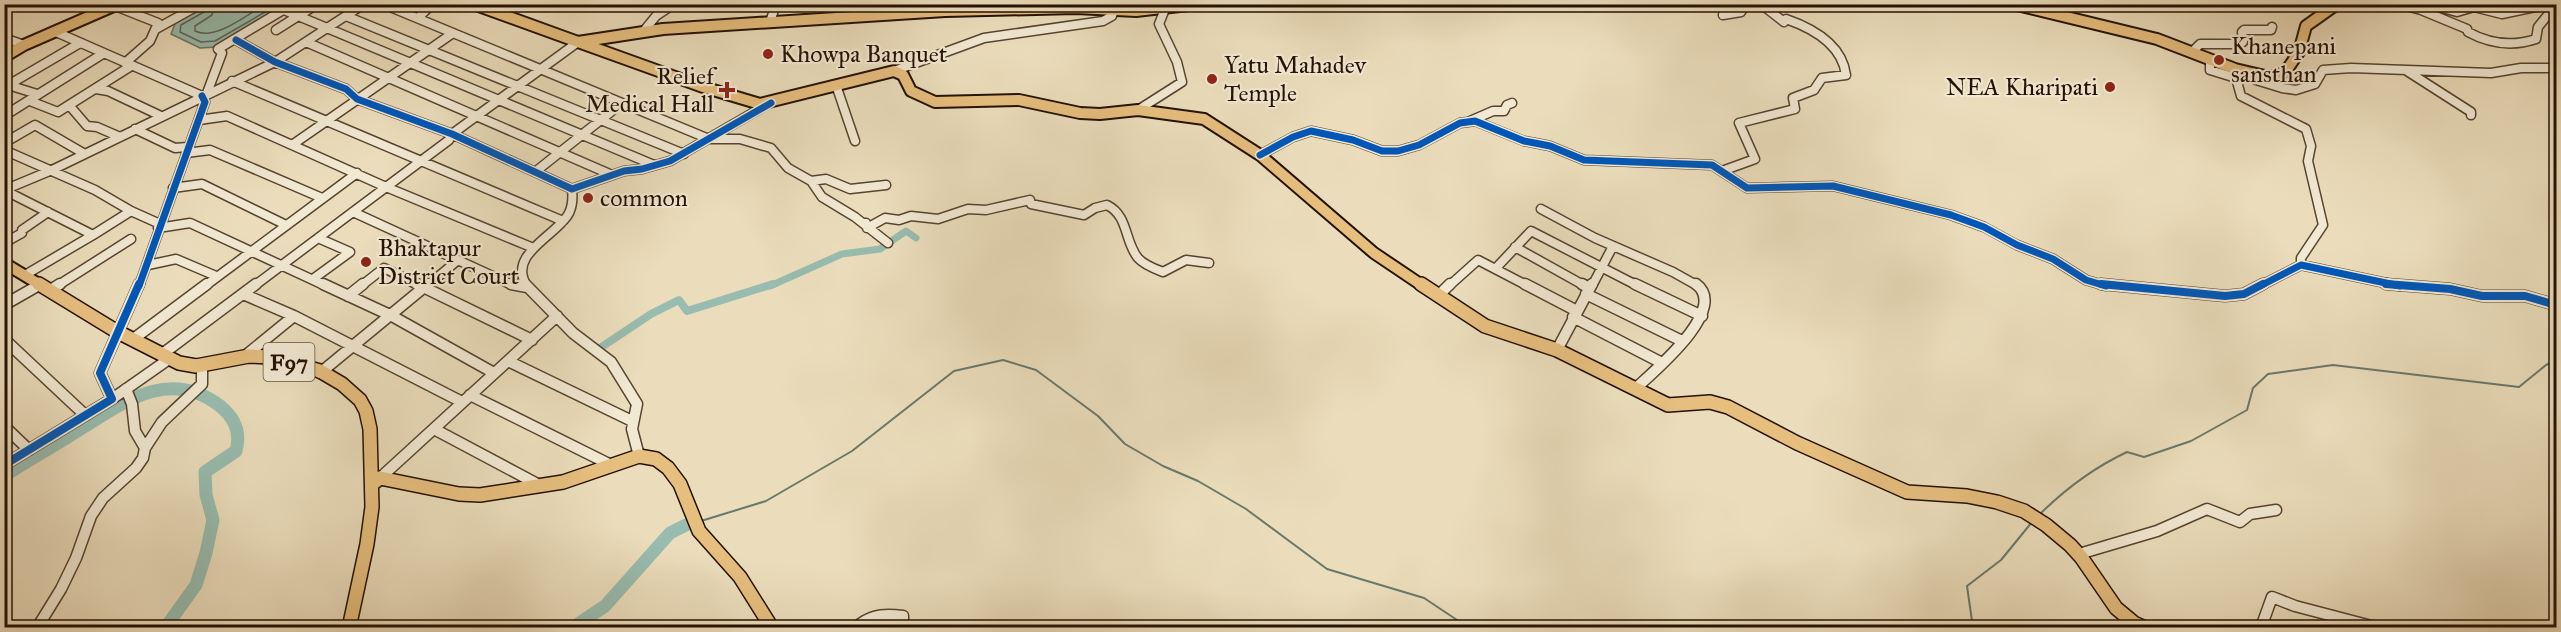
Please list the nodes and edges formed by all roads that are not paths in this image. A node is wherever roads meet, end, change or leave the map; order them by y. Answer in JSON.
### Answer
{"nodes":[{"id":1,"x":102,"y":4,"type":"edge"},
{"id":2,"x":192,"y":4,"type":"edge"},
{"id":3,"x":201,"y":4,"type":"edge"},
{"id":4,"x":293,"y":4,"type":"edge"},
{"id":5,"x":317,"y":4,"type":"edge"},
{"id":6,"x":364,"y":4,"type":"edge"},
{"id":7,"x":383,"y":4,"type":"edge"},
{"id":8,"x":432,"y":4,"type":"edge"},
{"id":9,"x":473,"y":4,"type":"edge"},
{"id":10,"x":674,"y":4,"type":"edge"},
{"id":11,"x":776,"y":4,"type":"edge"},
{"id":12,"x":1197,"y":4,"type":"edge"},
{"id":13,"x":1745,"y":4,"type":"edge"},
{"id":14,"x":1761,"y":4,"type":"edge"},
{"id":15,"x":2013,"y":4,"type":"edge"},
{"id":16,"x":2337,"y":4,"type":"edge"},
{"id":17,"x":2399,"y":4,"type":"edge"},
{"id":18,"x":2428,"y":4,"type":"edge"},
{"id":19,"x":117,"y":5,"type":"edge"},
{"id":20,"x":2549,"y":5,"type":"edge"},
{"id":21,"x":1007,"y":6,"type":"edge"},
{"id":22,"x":1110,"y":8,"type":"edge"},
{"id":23,"x":1165,"y":9,"type":"junction"},
{"id":24,"x":284,"y":10,"type":"junction"},
{"id":25,"x":1723,"y":15,"type":"dead end"},
{"id":26,"x":297,"y":16,"type":"junction"},
{"id":27,"x":345,"y":16,"type":"junction"},
{"id":28,"x":418,"y":18,"type":"junction"},
{"id":29,"x":770,"y":22,"type":"junction"},
{"id":30,"x":157,"y":26,"type":"junction"},
{"id":31,"x":2272,"y":27,"type":"dead end"},
{"id":32,"x":326,"y":29,"type":"junction"},
{"id":33,"x":276,"y":30,"type":"dead end"},
{"id":34,"x":56,"y":32,"type":"junction"},
{"id":35,"x":643,"y":32,"type":"junction"},
{"id":36,"x":453,"y":33,"type":"junction"},
{"id":37,"x":4,"y":38,"type":"edge"},
{"id":38,"x":236,"y":40,"type":"junction"},
{"id":39,"x":306,"y":42,"type":"junction"},
{"id":40,"x":578,"y":42,"type":"junction"},
{"id":41,"x":80,"y":43,"type":"junction"},
{"id":42,"x":24,"y":45,"type":"junction"},
{"id":43,"x":429,"y":50,"type":"junction"},
{"id":44,"x":2192,"y":52,"type":"junction"},
{"id":45,"x":104,"y":53,"type":"junction"},
{"id":46,"x":4,"y":57,"type":"edge"},
{"id":47,"x":2210,"y":61,"type":"junction"},
{"id":48,"x":275,"y":62,"type":"junction"},
{"id":49,"x":410,"y":62,"type":"junction"},
{"id":50,"x":128,"y":64,"type":"junction"},
{"id":51,"x":2556,"y":68,"type":"edge"},
{"id":52,"x":539,"y":69,"type":"junction"},
{"id":53,"x":2405,"y":70,"type":"junction"},
{"id":54,"x":894,"y":71,"type":"junction"},
{"id":55,"x":2243,"y":72,"type":"junction"},
{"id":56,"x":388,"y":78,"type":"junction"},
{"id":57,"x":232,"y":81,"type":"junction"},
{"id":58,"x":7,"y":84,"type":"edge"},
{"id":59,"x":836,"y":85,"type":"junction"},
{"id":60,"x":516,"y":86,"type":"junction"},
{"id":61,"x":96,"y":89,"type":"junction"},
{"id":62,"x":37,"y":94,"type":"junction"},
{"id":63,"x":205,"y":95,"type":"junction"},
{"id":64,"x":357,"y":99,"type":"junction"},
{"id":65,"x":497,"y":100,"type":"junction"},
{"id":66,"x":30,"y":102,"type":"junction"},
{"id":67,"x":622,"y":103,"type":"junction"},
{"id":68,"x":771,"y":103,"type":"junction"},
{"id":69,"x":1512,"y":103,"type":"dead end"},
{"id":70,"x":69,"y":105,"type":"junction"},
{"id":71,"x":1138,"y":110,"type":"junction"},
{"id":72,"x":477,"y":115,"type":"junction"},
{"id":73,"x":2471,"y":115,"type":"dead end"},
{"id":74,"x":4,"y":116,"type":"edge"},
{"id":75,"x":161,"y":116,"type":"junction"},
{"id":76,"x":199,"y":120,"type":"junction"},
{"id":77,"x":326,"y":120,"type":"junction"},
{"id":78,"x":602,"y":120,"type":"junction"},
{"id":79,"x":1470,"y":121,"type":"junction"},
{"id":80,"x":135,"y":129,"type":"junction"},
{"id":81,"x":452,"y":134,"type":"junction"},
{"id":82,"x":582,"y":135,"type":"junction"},
{"id":83,"x":120,"y":137,"type":"junction"},
{"id":84,"x":709,"y":139,"type":"junction"},
{"id":85,"x":855,"y":141,"type":"dead end"},
{"id":86,"x":4,"y":144,"type":"edge"},
{"id":87,"x":292,"y":145,"type":"junction"},
{"id":88,"x":4,"y":150,"type":"edge"},
{"id":89,"x":186,"y":150,"type":"junction"},
{"id":90,"x":560,"y":152,"type":"junction"},
{"id":91,"x":83,"y":153,"type":"junction"},
{"id":92,"x":684,"y":154,"type":"junction"},
{"id":93,"x":1260,"y":156,"type":"junction"},
{"id":94,"x":421,"y":160,"type":"junction"},
{"id":95,"x":654,"y":165,"type":"junction"},
{"id":96,"x":52,"y":170,"type":"junction"},
{"id":97,"x":1722,"y":171,"type":"junction"},
{"id":98,"x":535,"y":172,"type":"junction"},
{"id":99,"x":357,"y":173,"type":"junction"},
{"id":100,"x":612,"y":175,"type":"junction"},
{"id":101,"x":811,"y":181,"type":"junction"},
{"id":102,"x":886,"y":185,"type":"dead end"},
{"id":103,"x":386,"y":187,"type":"junction"},
{"id":104,"x":173,"y":188,"type":"junction"},
{"id":105,"x":572,"y":189,"type":"junction"},
{"id":106,"x":4,"y":190,"type":"edge"},
{"id":107,"x":322,"y":198,"type":"junction"},
{"id":108,"x":1541,"y":209,"type":"dead end"},
{"id":109,"x":130,"y":211,"type":"junction"},
{"id":110,"x":353,"y":212,"type":"junction"},
{"id":111,"x":48,"y":213,"type":"junction"},
{"id":112,"x":563,"y":221,"type":"junction"},
{"id":113,"x":286,"y":225,"type":"junction"},
{"id":114,"x":866,"y":225,"type":"junction"},
{"id":115,"x":159,"y":226,"type":"junction"},
{"id":116,"x":93,"y":235,"type":"junction"},
{"id":117,"x":318,"y":238,"type":"junction"},
{"id":118,"x":131,"y":239,"type":"dead end"},
{"id":119,"x":4,"y":243,"type":"edge"},
{"id":120,"x":888,"y":243,"type":"dead end"},
{"id":121,"x":1612,"y":246,"type":"junction"},
{"id":122,"x":531,"y":247,"type":"junction"},
{"id":123,"x":1515,"y":247,"type":"junction"},
{"id":124,"x":251,"y":250,"type":"junction"},
{"id":125,"x":458,"y":260,"type":"junction"},
{"id":126,"x":4,"y":262,"type":"edge"},
{"id":127,"x":1209,"y":263,"type":"dead end"},
{"id":128,"x":148,"y":265,"type":"junction"},
{"id":129,"x":282,"y":265,"type":"junction"},
{"id":130,"x":2301,"y":265,"type":"junction"},
{"id":131,"x":1496,"y":268,"type":"junction"},
{"id":132,"x":1600,"y":268,"type":"junction"},
{"id":133,"x":25,"y":275,"type":"junction"},
{"id":134,"x":216,"y":276,"type":"junction"},
{"id":135,"x":314,"y":279,"type":"junction"},
{"id":136,"x":527,"y":287,"type":"junction"},
{"id":137,"x":44,"y":288,"type":"junction"},
{"id":138,"x":425,"y":289,"type":"junction"},
{"id":139,"x":1587,"y":291,"type":"junction"},
{"id":140,"x":243,"y":294,"type":"junction"},
{"id":141,"x":348,"y":296,"type":"junction"},
{"id":142,"x":1438,"y":296,"type":"junction"},
{"id":143,"x":4,"y":305,"type":"edge"},
{"id":144,"x":2556,"y":305,"type":"edge"},
{"id":145,"x":1575,"y":314,"type":"junction"},
{"id":146,"x":294,"y":316,"type":"junction"},
{"id":147,"x":392,"y":316,"type":"junction"},
{"id":148,"x":557,"y":316,"type":"junction"},
{"id":149,"x":1702,"y":316,"type":"junction"},
{"id":150,"x":118,"y":333,"type":"junction"},
{"id":151,"x":132,"y":340,"type":"junction"},
{"id":152,"x":532,"y":340,"type":"junction"},
{"id":153,"x":6,"y":341,"type":"edge"},
{"id":154,"x":1682,"y":341,"type":"junction"},
{"id":155,"x":352,"y":348,"type":"junction"},
{"id":156,"x":1557,"y":350,"type":"junction"},
{"id":157,"x":245,"y":356,"type":"junction"},
{"id":158,"x":165,"y":357,"type":"junction"},
{"id":159,"x":508,"y":362,"type":"junction"},
{"id":160,"x":1662,"y":363,"type":"junction"},
{"id":161,"x":202,"y":366,"type":"junction"},
{"id":162,"x":320,"y":373,"type":"junction"},
{"id":163,"x":494,"y":373,"type":"junction"},
{"id":164,"x":1635,"y":389,"type":"junction"},
{"id":165,"x":128,"y":391,"type":"junction"},
{"id":166,"x":112,"y":399,"type":"junction"},
{"id":167,"x":466,"y":399,"type":"junction"},
{"id":168,"x":85,"y":415,"type":"junction"},
{"id":169,"x":632,"y":421,"type":"junction"},
{"id":170,"x":4,"y":426,"type":"edge"},
{"id":171,"x":434,"y":429,"type":"junction"},
{"id":172,"x":145,"y":448,"type":"junction"},
{"id":173,"x":29,"y":450,"type":"junction"},
{"id":174,"x":639,"y":456,"type":"junction"},
{"id":175,"x":4,"y":465,"type":"edge"},
{"id":176,"x":611,"y":465,"type":"junction"},
{"id":177,"x":376,"y":481,"type":"junction"},
{"id":178,"x":541,"y":486,"type":"junction"},
{"id":179,"x":2276,"y":510,"type":"dead end"},
{"id":180,"x":2079,"y":554,"type":"junction"},
{"id":181,"x":37,"y":627,"type":"edge"},
{"id":182,"x":349,"y":627,"type":"edge"},
{"id":183,"x":772,"y":627,"type":"edge"},
{"id":184,"x":860,"y":627,"type":"edge"},
{"id":185,"x":903,"y":627,"type":"edge"},
{"id":186,"x":2145,"y":627,"type":"edge"},
{"id":187,"x":2258,"y":627,"type":"edge"},
{"id":188,"x":2379,"y":627,"type":"edge"}],
"edges":[{"from":1,"to":19,"type":"street"},
{"from":2,"to":30,"type":"street"},
{"from":3,"to":30,"type":"street"},
{"from":4,"to":24,"type":"street"},
{"from":5,"to":26,"type":"street"},
{"from":6,"to":27,"type":"street"},
{"from":7,"to":28,"type":"street"},
{"from":8,"to":28,"type":"street"},
{"from":9,"to":40,"type":"main road"},
{"from":10,"to":35,"type":"street"},
{"from":11,"to":29,"type":"street"},
{"from":12,"to":23,"type":"main road"},
{"from":13,"to":25,"type":"street"},
{"from":14,"to":97,"type":"street"},
{"from":15,"to":44,"type":"main road"},
{"from":16,"to":55,"type":"main road"},
{"from":17,"to":20,"type":"street"},
{"from":18,"to":20,"type":"street"},
{"from":19,"to":30,"type":"street"},
{"from":19,"to":34,"type":"main road"},
{"from":21,"to":22,"type":"main road"},
{"from":21,"to":29,"type":"main road"},
{"from":22,"to":23,"type":"main road"},
{"from":22,"to":54,"type":"street"},
{"from":23,"to":71,"type":"street"},
{"from":24,"to":26,"type":"street"},
{"from":24,"to":38,"type":"street"},
{"from":26,"to":32,"type":"street"},
{"from":26,"to":33,"type":"street"},
{"from":27,"to":32,"type":"street"},
{"from":27,"to":43,"type":"street"},
{"from":28,"to":36,"type":"street"},
{"from":29,"to":35,"type":"main road"},
{"from":30,"to":50,"type":"street"},
{"from":31,"to":44,"type":"street"},
{"from":32,"to":39,"type":"street"},
{"from":32,"to":49,"type":"street"},
{"from":34,"to":41,"type":"street"},
{"from":34,"to":42,"type":"main road"},
{"from":35,"to":40,"type":"main road"},
{"from":36,"to":43,"type":"street"},
{"from":36,"to":52,"type":"street"},
{"from":37,"to":42,"type":"street"},
{"from":38,"to":48,"type":"street"},
{"from":38,"to":63,"type":"street"},
{"from":39,"to":48,"type":"street"},
{"from":39,"to":56,"type":"street"},
{"from":40,"to":52,"type":"street"},
{"from":40,"to":68,"type":"main road"},
{"from":41,"to":45,"type":"street"},
{"from":41,"to":58,"type":"street"},
{"from":42,"to":46,"type":"main road"},
{"from":43,"to":49,"type":"street"},
{"from":43,"to":60,"type":"street"},
{"from":44,"to":47,"type":"main road"},
{"from":45,"to":50,"type":"street"},
{"from":45,"to":62,"type":"street"},
{"from":47,"to":55,"type":"main road"},
{"from":47,"to":130,"type":"street"},
{"from":48,"to":57,"type":"street"},
{"from":48,"to":64,"type":"street"},
{"from":49,"to":56,"type":"street"},
{"from":49,"to":65,"type":"street"},
{"from":50,"to":61,"type":"street"},
{"from":50,"to":63,"type":"street"},
{"from":51,"to":53,"type":"street"},
{"from":52,"to":60,"type":"street"},
{"from":52,"to":67,"type":"street"},
{"from":53,"to":55,"type":"street"},
{"from":53,"to":73,"type":"street"},
{"from":54,"to":59,"type":"main road"},
{"from":54,"to":71,"type":"main road"},
{"from":56,"to":64,"type":"street"},
{"from":56,"to":72,"type":"street"},
{"from":57,"to":63,"type":"street"},
{"from":57,"to":77,"type":"street"},
{"from":58,"to":62,"type":"street"},
{"from":59,"to":68,"type":"main road"},
{"from":59,"to":85,"type":"street"},
{"from":60,"to":65,"type":"street"},
{"from":60,"to":78,"type":"street"},
{"from":61,"to":70,"type":"street"},
{"from":61,"to":75,"type":"street"},
{"from":62,"to":66,"type":"street"},
{"from":63,"to":75,"type":"street"},
{"from":63,"to":76,"type":"street"},
{"from":64,"to":77,"type":"street"},
{"from":64,"to":81,"type":"street"},
{"from":65,"to":72,"type":"street"},
{"from":65,"to":82,"type":"street"},
{"from":66,"to":70,"type":"street"},
{"from":66,"to":74,"type":"street"},
{"from":67,"to":78,"type":"street"},
{"from":67,"to":84,"type":"street"},
{"from":68,"to":84,"type":"street"},
{"from":69,"to":79,"type":"street"},
{"from":70,"to":83,"type":"street"},
{"from":71,"to":93,"type":"main road"},
{"from":72,"to":81,"type":"street"},
{"from":72,"to":90,"type":"street"},
{"from":75,"to":80,"type":"street"},
{"from":76,"to":87,"type":"street"},
{"from":76,"to":89,"type":"street"},
{"from":77,"to":87,"type":"street"},
{"from":77,"to":94,"type":"street"},
{"from":78,"to":82,"type":"street"},
{"from":78,"to":92,"type":"street"},
{"from":79,"to":93,"type":"street"},
{"from":79,"to":97,"type":"street"},
{"from":80,"to":83,"type":"street"},
{"from":80,"to":89,"type":"street"},
{"from":81,"to":94,"type":"street"},
{"from":81,"to":98,"type":"street"},
{"from":82,"to":90,"type":"street"},
{"from":82,"to":95,"type":"street"},
{"from":83,"to":91,"type":"street"},
{"from":84,"to":92,"type":"street"},
{"from":84,"to":101,"type":"street"},
{"from":86,"to":91,"type":"street"},
{"from":87,"to":99,"type":"street"},
{"from":88,"to":96,"type":"street"},
{"from":89,"to":104,"type":"street"},
{"from":89,"to":107,"type":"street"},
{"from":90,"to":98,"type":"street"},
{"from":90,"to":100,"type":"street"},
{"from":91,"to":96,"type":"street"},
{"from":92,"to":95,"type":"street"},
{"from":93,"to":142,"type":"main road"},
{"from":94,"to":103,"type":"street"},
{"from":94,"to":112,"type":"street"},
{"from":95,"to":100,"type":"street"},
{"from":96,"to":106,"type":"street"},
{"from":96,"to":109,"type":"street"},
{"from":97,"to":130,"type":"street"},
{"from":98,"to":105,"type":"street"},
{"from":99,"to":103,"type":"street"},
{"from":99,"to":107,"type":"street"},
{"from":100,"to":105,"type":"street"},
{"from":101,"to":102,"type":"street"},
{"from":101,"to":114,"type":"street"},
{"from":103,"to":110,"type":"street"},
{"from":103,"to":122,"type":"street"},
{"from":104,"to":113,"type":"street"},
{"from":104,"to":115,"type":"street"},
{"from":105,"to":112,"type":"street"},
{"from":106,"to":111,"type":"street"},
{"from":107,"to":113,"type":"street"},
{"from":108,"to":121,"type":"street"},
{"from":109,"to":115,"type":"street"},
{"from":109,"to":116,"type":"street"},
{"from":110,"to":117,"type":"street"},
{"from":110,"to":125,"type":"street"},
{"from":111,"to":116,"type":"street"},
{"from":111,"to":119,"type":"street"},
{"from":112,"to":122,"type":"street"},
{"from":113,"to":124,"type":"street"},
{"from":114,"to":120,"type":"street"},
{"from":114,"to":127,"type":"street"},
{"from":115,"to":124,"type":"street"},
{"from":115,"to":128,"type":"street"},
{"from":116,"to":133,"type":"street"},
{"from":117,"to":129,"type":"street"},
{"from":117,"to":135,"type":"street"},
{"from":118,"to":137,"type":"street"},
{"from":121,"to":132,"type":"street"},
{"from":121,"to":149,"type":"street"},
{"from":122,"to":136,"type":"street"},
{"from":123,"to":131,"type":"street"},
{"from":123,"to":132,"type":"street"},
{"from":123,"to":139,"type":"street"},
{"from":124,"to":129,"type":"street"},
{"from":124,"to":134,"type":"street"},
{"from":125,"to":136,"type":"street"},
{"from":125,"to":138,"type":"street"},
{"from":126,"to":133,"type":"main road","number":"F97"},
{"from":128,"to":134,"type":"street"},
{"from":128,"to":150,"type":"street"},
{"from":129,"to":135,"type":"street"},
{"from":129,"to":140,"type":"street"},
{"from":130,"to":144,"type":"street"},
{"from":131,"to":142,"type":"street"},
{"from":131,"to":145,"type":"street"},
{"from":132,"to":139,"type":"street"},
{"from":132,"to":149,"type":"street"},
{"from":133,"to":137,"type":"main road","number":"F97"},
{"from":134,"to":151,"type":"street"},
{"from":135,"to":141,"type":"street"},
{"from":136,"to":148,"type":"street"},
{"from":137,"to":143,"type":"street"},
{"from":137,"to":150,"type":"main road","number":"F97"},
{"from":138,"to":141,"type":"street"},
{"from":138,"to":147,"type":"street"},
{"from":138,"to":152,"type":"street"},
{"from":139,"to":145,"type":"street"},
{"from":139,"to":154,"type":"street"},
{"from":140,"to":146,"type":"street"},
{"from":140,"to":158,"type":"street"},
{"from":141,"to":147,"type":"street"},
{"from":142,"to":156,"type":"main road"},
{"from":145,"to":156,"type":"street"},
{"from":145,"to":160,"type":"street"},
{"from":146,"to":155,"type":"street"},
{"from":146,"to":157,"type":"street"},
{"from":147,"to":155,"type":"street"},
{"from":147,"to":163,"type":"street"},
{"from":148,"to":152,"type":"street"},
{"from":148,"to":169,"type":"street"},
{"from":149,"to":154,"type":"street"},
{"from":150,"to":151,"type":"main road","number":"F97"},
{"from":150,"to":166,"type":"street"},
{"from":151,"to":158,"type":"main road","number":"F97"},
{"from":152,"to":159,"type":"street"},
{"from":153,"to":168,"type":"street"},
{"from":154,"to":160,"type":"street"},
{"from":155,"to":162,"type":"street"},
{"from":155,"to":167,"type":"street"},
{"from":156,"to":164,"type":"main road"},
{"from":157,"to":161,"type":"main road","number":"F97"},
{"from":157,"to":162,"type":"main road","number":"F97"},
{"from":158,"to":161,"type":"main road","number":"F97"},
{"from":158,"to":165,"type":"street"},
{"from":159,"to":163,"type":"street"},
{"from":159,"to":169,"type":"street"},
{"from":160,"to":164,"type":"street"},
{"from":161,"to":172,"type":"street"},
{"from":162,"to":177,"type":"main road","number":"F97"},
{"from":163,"to":167,"type":"street"},
{"from":164,"to":180,"type":"main road"},
{"from":165,"to":166,"type":"street"},
{"from":165,"to":172,"type":"street"},
{"from":166,"to":168,"type":"street"},
{"from":167,"to":171,"type":"street"},
{"from":167,"to":176,"type":"street"},
{"from":168,"to":173,"type":"street"},
{"from":169,"to":174,"type":"street"},
{"from":170,"to":173,"type":"street"},
{"from":171,"to":177,"type":"street"},
{"from":171,"to":178,"type":"street"},
{"from":172,"to":181,"type":"street"},
{"from":173,"to":175,"type":"street"},
{"from":174,"to":176,"type":"main road"},
{"from":174,"to":183,"type":"main road"},
{"from":176,"to":178,"type":"main road"},
{"from":177,"to":178,"type":"main road"},
{"from":177,"to":182,"type":"main road","number":"F97"},
{"from":179,"to":180,"type":"street"},
{"from":180,"to":186,"type":"main road"},
{"from":184,"to":185,"type":"street"},
{"from":187,"to":188,"type":"street"}]}
